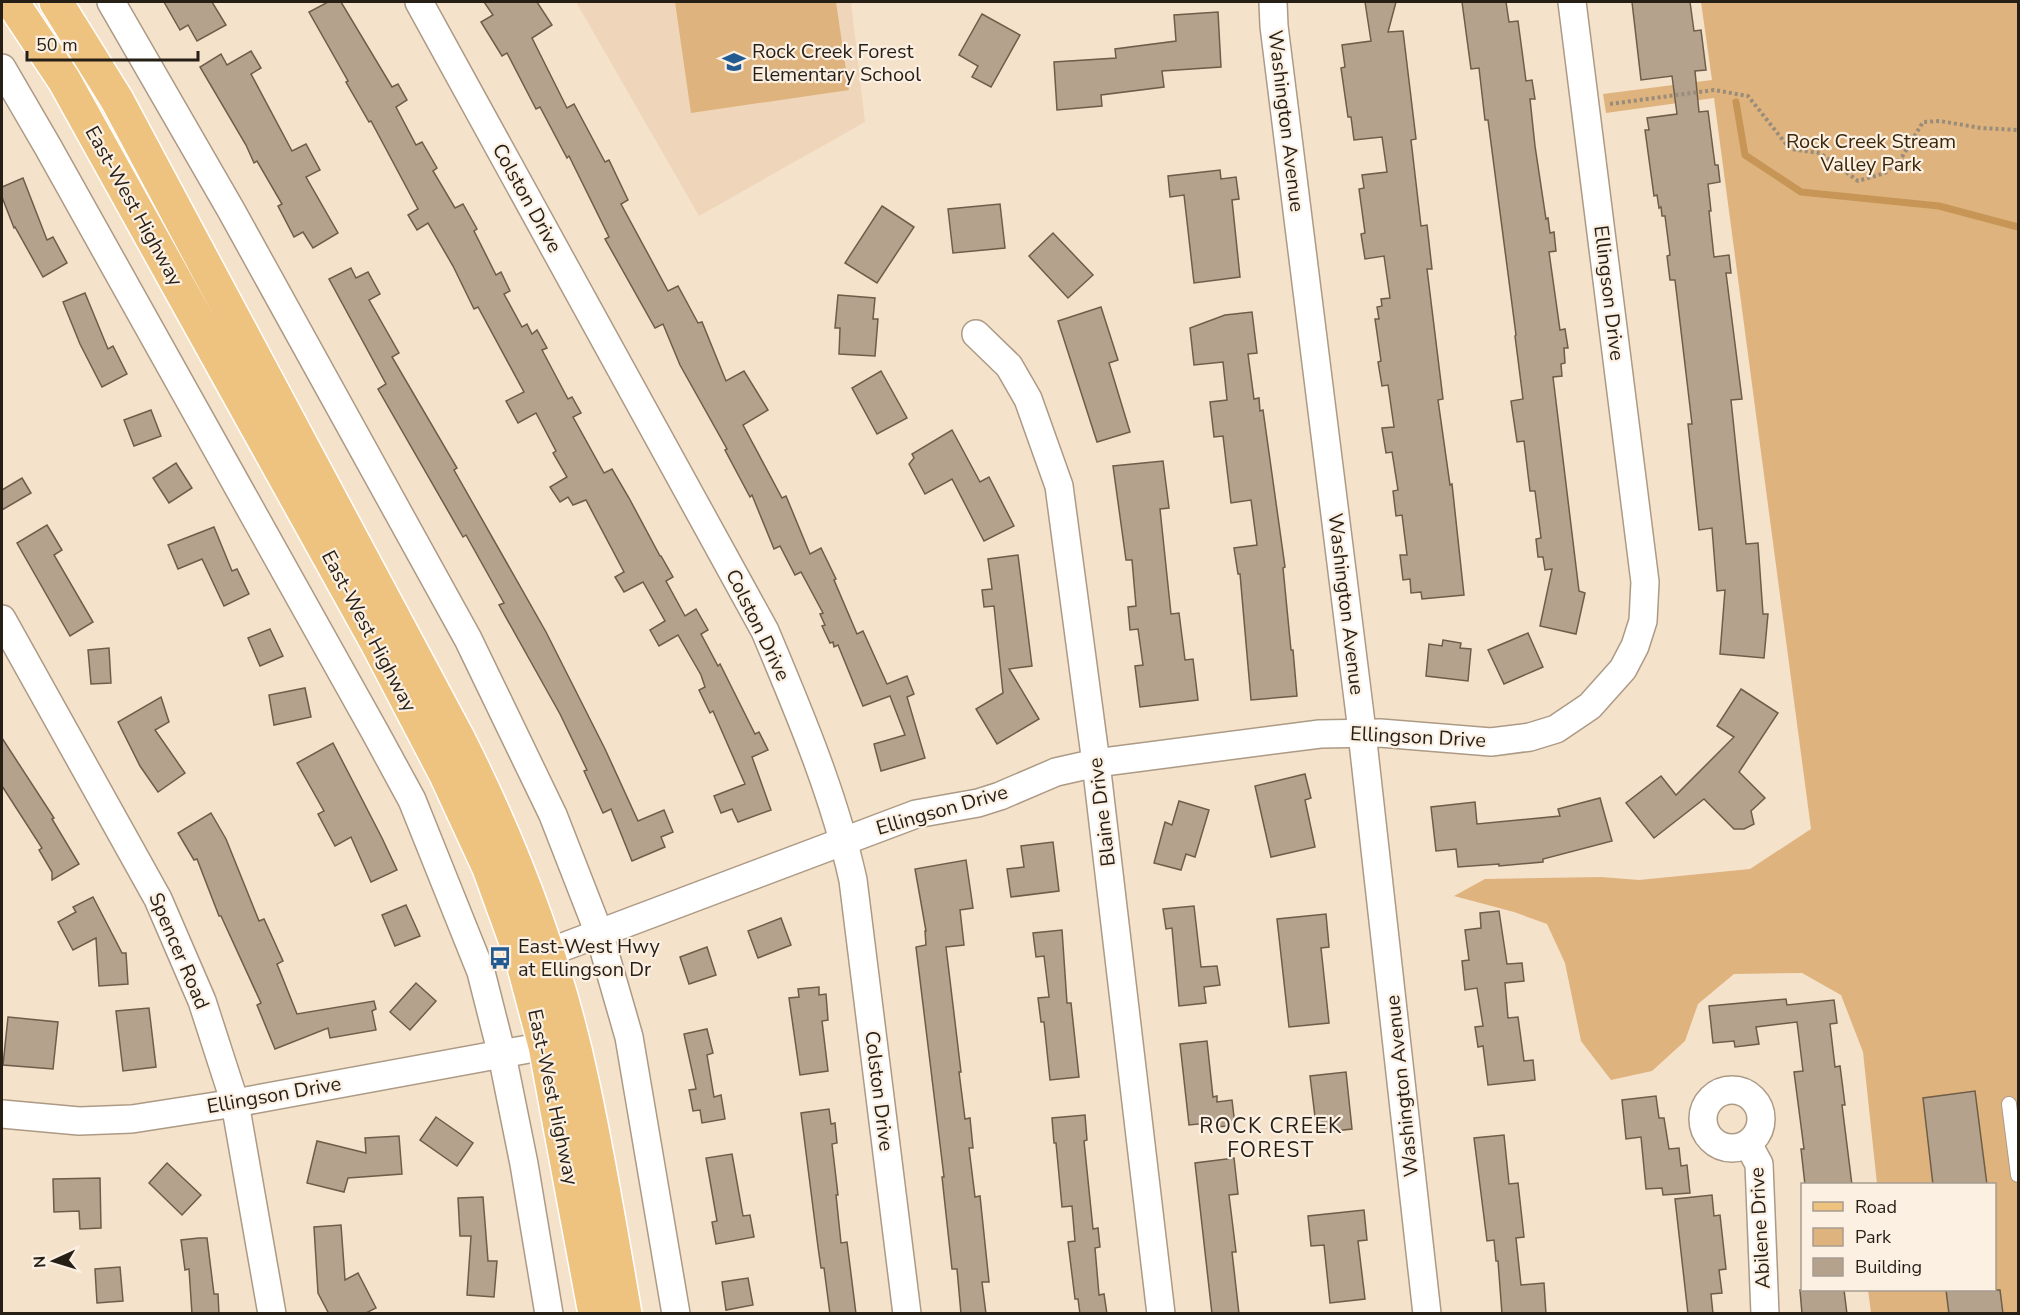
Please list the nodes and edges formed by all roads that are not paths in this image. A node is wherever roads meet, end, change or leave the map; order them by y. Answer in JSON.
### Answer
{"nodes":[{"id":1,"x":12,"y":2,"type":"edge"},
{"id":2,"x":57,"y":2,"type":"edge"},
{"id":3,"x":111,"y":2,"type":"edge"},
{"id":4,"x":419,"y":2,"type":"edge"},
{"id":5,"x":1274,"y":2,"type":"edge"},
{"id":6,"x":1572,"y":2,"type":"edge"},
{"id":7,"x":2,"y":68,"type":"edge"},
{"id":8,"x":976,"y":334,"type":"dead end"},
{"id":9,"x":2,"y":619,"type":"edge"},
{"id":10,"x":1362,"y":733,"type":"junction"},
{"id":11,"x":1096,"y":763,"type":"junction"},
{"id":12,"x":844,"y":840,"type":"junction"},
{"id":13,"x":599,"y":933,"type":"junction"},
{"id":14,"x":547,"y":953,"type":"junction"},
{"id":15,"x":545,"y":1046,"type":"junction"},
{"id":16,"x":502,"y":1055,"type":"junction"},
{"id":17,"x":235,"y":1103,"type":"junction"},
{"id":18,"x":2009,"y":1104,"type":"dead end"},
{"id":19,"x":2,"y":1114,"type":"edge"},
{"id":20,"x":1748,"y":1144,"type":"dead end"},
{"id":21,"x":2019,"y":1175,"type":"edge"},
{"id":22,"x":272,"y":1314,"type":"edge"},
{"id":23,"x":549,"y":1314,"type":"edge"},
{"id":24,"x":594,"y":1314,"type":"edge"},
{"id":25,"x":626,"y":1314,"type":"edge"},
{"id":26,"x":676,"y":1314,"type":"edge"},
{"id":27,"x":907,"y":1314,"type":"edge"},
{"id":28,"x":1161,"y":1314,"type":"edge"},
{"id":29,"x":1427,"y":1314,"type":"edge"},
{"id":30,"x":1765,"y":1314,"type":"edge"}],
"edges":[{"from":1,"to":15,"type":"main road","name":"East-West Highway"},
{"from":2,"to":14,"type":"main road","name":"East-West Highway"},
{"from":3,"to":13,"type":"street"},
{"from":4,"to":12,"type":"street","name":"Colston Drive"},
{"from":5,"to":10,"type":"street","name":"Washington Avenue"},
{"from":6,"to":10,"type":"street","name":"Ellingson Drive"},
{"from":7,"to":16,"type":"street"},
{"from":8,"to":11,"type":"street","name":"Blaine Drive"},
{"from":9,"to":17,"type":"street","name":"Spencer Road"},
{"from":10,"to":11,"type":"street","name":"Ellingson Drive"},
{"from":10,"to":29,"type":"street","name":"Washington Avenue"},
{"from":11,"to":12,"type":"street","name":"Ellingson Drive"},
{"from":11,"to":28,"type":"street","name":"Blaine Drive"},
{"from":12,"to":13,"type":"street","name":"Ellingson Drive"},
{"from":12,"to":27,"type":"street","name":"Colston Drive"},
{"from":13,"to":14,"type":"street","name":"Ellingson Drive"},
{"from":13,"to":26,"type":"street"},
{"from":14,"to":25,"type":"main road","name":"East-West Highway"},
{"from":15,"to":16,"type":"street","name":"Ellingson Drive"},
{"from":15,"to":24,"type":"main road","name":"East-West Highway"},
{"from":16,"to":17,"type":"street","name":"Ellingson Drive"},
{"from":16,"to":23,"type":"street"},
{"from":17,"to":19,"type":"street","name":"Ellingson Drive"},
{"from":17,"to":22,"type":"street","name":"Spencer Road"},
{"from":18,"to":21,"type":"lane"},
{"from":20,"to":30,"type":"street","name":"Abilene Drive"}]}
